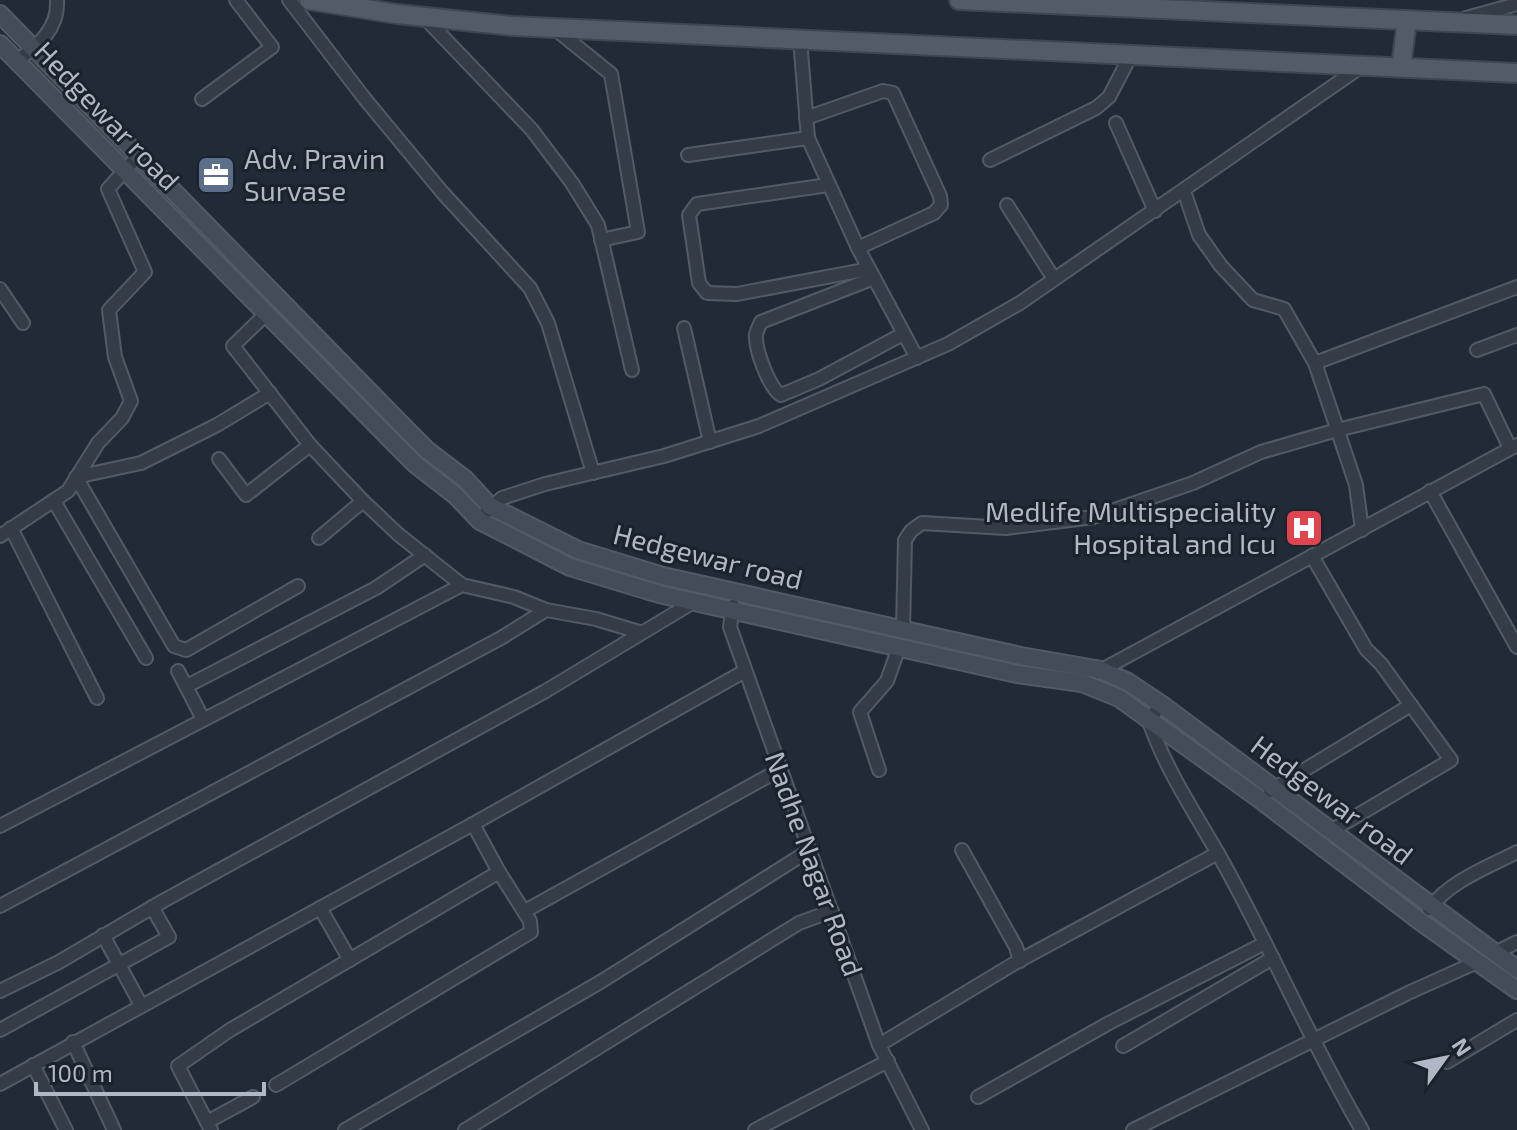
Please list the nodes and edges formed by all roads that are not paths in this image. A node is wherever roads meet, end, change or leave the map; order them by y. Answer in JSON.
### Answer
{"nodes":[{"id":1,"x":57,"y":0,"type":"edge"},
{"id":2,"x":236,"y":0,"type":"edge"},
{"id":3,"x":289,"y":0,"type":"edge"},
{"id":4,"x":309,"y":0,"type":"edge"},
{"id":5,"x":959,"y":0,"type":"edge"},
{"id":6,"x":1517,"y":4,"type":"edge"},
{"id":7,"x":0,"y":14,"type":"edge"},
{"id":8,"x":424,"y":17,"type":"junction"},
{"id":9,"x":1407,"y":20,"type":"junction"},
{"id":10,"x":1451,"y":22,"type":"junction"},
{"id":11,"x":1517,"y":25,"type":"edge"},
{"id":12,"x":554,"y":28,"type":"junction"},
{"id":13,"x":800,"y":39,"type":"junction"},
{"id":14,"x":0,"y":44,"type":"edge"},
{"id":15,"x":33,"y":49,"type":"junction"},
{"id":16,"x":1131,"y":55,"type":"junction"},
{"id":17,"x":17,"y":61,"type":"junction"},
{"id":18,"x":1363,"y":66,"type":"junction"},
{"id":19,"x":1401,"y":67,"type":"junction"},
{"id":20,"x":1517,"y":73,"type":"edge"},
{"id":21,"x":202,"y":99,"type":"dead end"},
{"id":22,"x":806,"y":118,"type":"junction"},
{"id":23,"x":1116,"y":123,"type":"dead end"},
{"id":24,"x":808,"y":138,"type":"junction"},
{"id":25,"x":688,"y":155,"type":"dead end"},
{"id":26,"x":138,"y":156,"type":"junction"},
{"id":27,"x":990,"y":160,"type":"dead end"},
{"id":28,"x":123,"y":170,"type":"junction"},
{"id":29,"x":828,"y":185,"type":"junction"},
{"id":30,"x":1184,"y":191,"type":"junction"},
{"id":31,"x":1007,"y":205,"type":"dead end"},
{"id":32,"x":1155,"y":211,"type":"junction"},
{"id":33,"x":601,"y":240,"type":"junction"},
{"id":34,"x":858,"y":248,"type":"junction"},
{"id":35,"x":872,"y":274,"type":"junction"},
{"id":36,"x":1054,"y":279,"type":"junction"},
{"id":37,"x":1517,"y":287,"type":"edge"},
{"id":38,"x":0,"y":289,"type":"edge"},
{"id":39,"x":266,"y":314,"type":"junction"},
{"id":40,"x":23,"y":323,"type":"dead end"},
{"id":41,"x":684,"y":328,"type":"dead end"},
{"id":42,"x":903,"y":334,"type":"junction"},
{"id":43,"x":1517,"y":335,"type":"edge"},
{"id":44,"x":1477,"y":350,"type":"dead end"},
{"id":45,"x":917,"y":358,"type":"junction"},
{"id":46,"x":1315,"y":363,"type":"junction"},
{"id":47,"x":632,"y":370,"type":"dead end"},
{"id":48,"x":270,"y":393,"type":"junction"},
{"id":49,"x":1337,"y":430,"type":"junction"},
{"id":50,"x":710,"y":442,"type":"junction"},
{"id":51,"x":310,"y":445,"type":"junction"},
{"id":52,"x":1514,"y":446,"type":"edge"},
{"id":53,"x":219,"y":459,"type":"dead end"},
{"id":54,"x":593,"y":473,"type":"junction"},
{"id":55,"x":76,"y":477,"type":"junction"},
{"id":56,"x":1430,"y":491,"type":"junction"},
{"id":57,"x":54,"y":501,"type":"junction"},
{"id":58,"x":363,"y":501,"type":"junction"},
{"id":59,"x":490,"y":506,"type":"junction"},
{"id":60,"x":480,"y":521,"type":"junction"},
{"id":61,"x":11,"y":528,"type":"junction"},
{"id":62,"x":1362,"y":530,"type":"junction"},
{"id":63,"x":0,"y":536,"type":"edge"},
{"id":64,"x":319,"y":538,"type":"dead end"},
{"id":65,"x":425,"y":555,"type":"junction"},
{"id":66,"x":1312,"y":556,"type":"junction"},
{"id":67,"x":462,"y":585,"type":"junction"},
{"id":68,"x":298,"y":586,"type":"dead end"},
{"id":69,"x":735,"y":591,"type":"junction"},
{"id":70,"x":695,"y":601,"type":"junction"},
{"id":71,"x":732,"y":609,"type":"junction"},
{"id":72,"x":546,"y":610,"type":"junction"},
{"id":73,"x":903,"y":629,"type":"junction"},
{"id":74,"x":639,"y":632,"type":"junction"},
{"id":75,"x":899,"y":647,"type":"junction"},
{"id":76,"x":1517,"y":647,"type":"edge"},
{"id":77,"x":146,"y":658,"type":"dead end"},
{"id":78,"x":1101,"y":670,"type":"junction"},
{"id":79,"x":178,"y":671,"type":"dead end"},
{"id":80,"x":745,"y":671,"type":"junction"},
{"id":81,"x":1082,"y":683,"type":"junction"},
{"id":82,"x":187,"y":686,"type":"junction"},
{"id":83,"x":97,"y":698,"type":"dead end"},
{"id":84,"x":1161,"y":704,"type":"junction"},
{"id":85,"x":1411,"y":705,"type":"junction"},
{"id":86,"x":203,"y":719,"type":"junction"},
{"id":87,"x":1149,"y":721,"type":"junction"},
{"id":88,"x":781,"y":769,"type":"junction"},
{"id":89,"x":879,"y":770,"type":"dead end"},
{"id":90,"x":1274,"y":787,"type":"junction"},
{"id":91,"x":1262,"y":801,"type":"junction"},
{"id":92,"x":473,"y":824,"type":"junction"},
{"id":93,"x":0,"y":826,"type":"edge"},
{"id":94,"x":1331,"y":831,"type":"junction"},
{"id":95,"x":810,"y":850,"type":"junction"},
{"id":96,"x":962,"y":850,"type":"dead end"},
{"id":97,"x":1517,"y":852,"type":"edge"},
{"id":98,"x":1218,"y":853,"type":"junction"},
{"id":99,"x":499,"y":872,"type":"junction"},
{"id":100,"x":0,"y":906,"type":"edge"},
{"id":101,"x":152,"y":907,"type":"junction"},
{"id":102,"x":1430,"y":907,"type":"junction"},
{"id":103,"x":320,"y":908,"type":"junction"},
{"id":104,"x":525,"y":911,"type":"junction"},
{"id":105,"x":832,"y":911,"type":"junction"},
{"id":106,"x":1421,"y":922,"type":"junction"},
{"id":107,"x":103,"y":935,"type":"junction"},
{"id":108,"x":1517,"y":942,"type":"edge"},
{"id":109,"x":1265,"y":943,"type":"junction"},
{"id":110,"x":1495,"y":953,"type":"junction"},
{"id":111,"x":1273,"y":958,"type":"junction"},
{"id":112,"x":350,"y":960,"type":"junction"},
{"id":113,"x":1020,"y":961,"type":"junction"},
{"id":114,"x":1477,"y":962,"type":"junction"},
{"id":115,"x":118,"y":963,"type":"junction"},
{"id":116,"x":1517,"y":969,"type":"edge"},
{"id":117,"x":1517,"y":990,"type":"edge"},
{"id":118,"x":0,"y":991,"type":"edge"},
{"id":119,"x":141,"y":1005,"type":"junction"},
{"id":120,"x":1517,"y":1020,"type":"edge"},
{"id":121,"x":0,"y":1030,"type":"edge"},
{"id":122,"x":1313,"y":1041,"type":"junction"},
{"id":123,"x":73,"y":1042,"type":"junction"},
{"id":124,"x":879,"y":1045,"type":"junction"},
{"id":125,"x":1123,"y":1046,"type":"dead end"},
{"id":126,"x":888,"y":1061,"type":"junction"},
{"id":127,"x":1447,"y":1062,"type":"dead end"},
{"id":128,"x":33,"y":1065,"type":"junction"},
{"id":129,"x":0,"y":1084,"type":"edge"},
{"id":130,"x":276,"y":1085,"type":"dead end"},
{"id":131,"x":253,"y":1097,"type":"dead end"},
{"id":132,"x":978,"y":1097,"type":"dead end"},
{"id":133,"x":209,"y":1126,"type":"edge"},
{"id":134,"x":919,"y":1129,"type":"edge"},
{"id":135,"x":66,"y":1130,"type":"edge"},
{"id":136,"x":114,"y":1130,"type":"edge"},
{"id":137,"x":345,"y":1130,"type":"edge"},
{"id":138,"x":465,"y":1130,"type":"edge"},
{"id":139,"x":755,"y":1130,"type":"edge"},
{"id":140,"x":1133,"y":1130,"type":"edge"},
{"id":141,"x":1362,"y":1130,"type":"edge"}],
"edges":[{"from":1,"to":15,"type":"street"},
{"from":2,"to":21,"type":"street"},
{"from":3,"to":54,"type":"street"},
{"from":4,"to":8,"type":"main road"},
{"from":5,"to":9,"type":"main road"},
{"from":6,"to":10,"type":"street"},
{"from":7,"to":15,"type":"main road","name":"Hedgewar road"},
{"from":8,"to":12,"type":"main road"},
{"from":8,"to":33,"type":"street"},
{"from":9,"to":10,"type":"main road"},
{"from":9,"to":19,"type":"main road"},
{"from":10,"to":11,"type":"main road"},
{"from":12,"to":13,"type":"main road"},
{"from":12,"to":33,"type":"street"},
{"from":13,"to":16,"type":"main road"},
{"from":13,"to":22,"type":"street"},
{"from":14,"to":17,"type":"main road","name":"Hedgewar road"},
{"from":15,"to":17,"type":"street"},
{"from":15,"to":26,"type":"main road","name":"Hedgewar road"},
{"from":16,"to":18,"type":"main road"},
{"from":16,"to":27,"type":"street"},
{"from":17,"to":28,"type":"main road","name":"Hedgewar road"},
{"from":18,"to":19,"type":"main road"},
{"from":18,"to":30,"type":"street"},
{"from":19,"to":20,"type":"main road"},
{"from":22,"to":24,"type":"street"},
{"from":22,"to":34,"type":"street"},
{"from":23,"to":32,"type":"street"},
{"from":24,"to":25,"type":"street"},
{"from":24,"to":29,"type":"street"},
{"from":26,"to":28,"type":"street"},
{"from":26,"to":59,"type":"main road","name":"Hedgewar road"},
{"from":28,"to":39,"type":"main road","name":"Hedgewar road"},
{"from":28,"to":55,"type":"street"},
{"from":29,"to":34,"type":"street"},
{"from":29,"to":35,"type":"street"},
{"from":30,"to":32,"type":"street"},
{"from":30,"to":46,"type":"street"},
{"from":31,"to":36,"type":"street"},
{"from":32,"to":36,"type":"street"},
{"from":33,"to":47,"type":"street"},
{"from":34,"to":35,"type":"street"},
{"from":35,"to":42,"type":"street"},
{"from":35,"to":42,"type":"street"},
{"from":36,"to":45,"type":"street"},
{"from":37,"to":46,"type":"street"},
{"from":38,"to":40,"type":"street"},
{"from":39,"to":48,"type":"street"},
{"from":39,"to":60,"type":"main road","name":"Hedgewar road"},
{"from":41,"to":50,"type":"street"},
{"from":42,"to":45,"type":"street"},
{"from":43,"to":44,"type":"street"},
{"from":45,"to":50,"type":"street"},
{"from":46,"to":49,"type":"street"},
{"from":48,"to":51,"type":"street"},
{"from":48,"to":55,"type":"street"},
{"from":49,"to":52,"type":"street"},
{"from":49,"to":62,"type":"street"},
{"from":49,"to":73,"type":"street"},
{"from":50,"to":54,"type":"street"},
{"from":51,"to":53,"type":"street"},
{"from":51,"to":58,"type":"street"},
{"from":52,"to":56,"type":"street"},
{"from":54,"to":59,"type":"street"},
{"from":55,"to":57,"type":"street"},
{"from":55,"to":68,"type":"street"},
{"from":56,"to":62,"type":"street"},
{"from":56,"to":76,"type":"street"},
{"from":57,"to":61,"type":"street"},
{"from":57,"to":77,"type":"street"},
{"from":58,"to":64,"type":"street"},
{"from":58,"to":65,"type":"street"},
{"from":59,"to":60,"type":"street"},
{"from":59,"to":69,"type":"main road","name":"Hedgewar road"},
{"from":60,"to":70,"type":"main road","name":"Hedgewar road"},
{"from":61,"to":63,"type":"street"},
{"from":61,"to":83,"type":"street"},
{"from":62,"to":66,"type":"street"},
{"from":65,"to":67,"type":"street"},
{"from":65,"to":82,"type":"street"},
{"from":66,"to":78,"type":"street"},
{"from":66,"to":85,"type":"street"},
{"from":67,"to":72,"type":"street"},
{"from":67,"to":86,"type":"street"},
{"from":69,"to":71,"type":"street","name":"Nadhe Nagar Road"},
{"from":69,"to":73,"type":"main road","name":"Hedgewar road"},
{"from":70,"to":71,"type":"main road","name":"Hedgewar road"},
{"from":70,"to":74,"type":"street"},
{"from":71,"to":75,"type":"main road","name":"Hedgewar road"},
{"from":71,"to":80,"type":"street","name":"Nadhe Nagar Road"},
{"from":72,"to":74,"type":"street"},
{"from":72,"to":100,"type":"street"},
{"from":73,"to":78,"type":"main road","name":"Hedgewar road"},
{"from":74,"to":101,"type":"street"},
{"from":75,"to":81,"type":"main road","name":"Hedgewar road"},
{"from":75,"to":89,"type":"street"},
{"from":78,"to":81,"type":"street"},
{"from":78,"to":84,"type":"main road","name":"Hedgewar road"},
{"from":79,"to":82,"type":"street"},
{"from":80,"to":88,"type":"street","name":"Nadhe Nagar Road"},
{"from":80,"to":92,"type":"street"},
{"from":81,"to":87,"type":"main road","name":"Hedgewar road"},
{"from":82,"to":86,"type":"street"},
{"from":84,"to":87,"type":"street"},
{"from":84,"to":90,"type":"main road","name":"Hedgewar road"},
{"from":85,"to":90,"type":"street"},
{"from":85,"to":94,"type":"street"},
{"from":86,"to":93,"type":"street"},
{"from":87,"to":91,"type":"main road","name":"Hedgewar road"},
{"from":87,"to":98,"type":"street"},
{"from":88,"to":95,"type":"street","name":"Nadhe Nagar Road"},
{"from":88,"to":104,"type":"street"},
{"from":90,"to":91,"type":"street"},
{"from":90,"to":94,"type":"main road","name":"Hedgewar road"},
{"from":91,"to":106,"type":"main road","name":"Hedgewar road"},
{"from":92,"to":99,"type":"street"},
{"from":92,"to":103,"type":"street"},
{"from":94,"to":102,"type":"main road","name":"Hedgewar road"},
{"from":95,"to":105,"type":"street","name":"Nadhe Nagar Road"},
{"from":95,"to":137,"type":"street"},
{"from":96,"to":113,"type":"street"},
{"from":97,"to":102,"type":"street"},
{"from":98,"to":109,"type":"street"},
{"from":98,"to":113,"type":"street"},
{"from":99,"to":104,"type":"street"},
{"from":99,"to":112,"type":"street"},
{"from":101,"to":107,"type":"street"},
{"from":101,"to":115,"type":"street"},
{"from":102,"to":106,"type":"street"},
{"from":102,"to":110,"type":"main road","name":"Hedgewar road"},
{"from":103,"to":112,"type":"street"},
{"from":103,"to":119,"type":"street"},
{"from":104,"to":130,"type":"street"},
{"from":105,"to":124,"type":"street","name":"Nadhe Nagar Road"},
{"from":105,"to":138,"type":"street"},
{"from":106,"to":114,"type":"main road","name":"Hedgewar road"},
{"from":107,"to":115,"type":"street"},
{"from":107,"to":118,"type":"street"},
{"from":108,"to":110,"type":"street"},
{"from":109,"to":111,"type":"street"},
{"from":109,"to":132,"type":"street"},
{"from":110,"to":116,"type":"main road","name":"Hedgewar road"},
{"from":111,"to":122,"type":"street"},
{"from":111,"to":125,"type":"street"},
{"from":112,"to":133,"type":"street"},
{"from":113,"to":124,"type":"street"},
{"from":114,"to":117,"type":"main road","name":"Hedgewar road"},
{"from":114,"to":122,"type":"street"},
{"from":115,"to":119,"type":"street"},
{"from":115,"to":121,"type":"street"},
{"from":119,"to":123,"type":"street"},
{"from":120,"to":127,"type":"street"},
{"from":122,"to":140,"type":"street"},
{"from":122,"to":141,"type":"street"},
{"from":123,"to":128,"type":"street"},
{"from":123,"to":136,"type":"street"},
{"from":124,"to":126,"type":"street","name":"Nadhe Nagar Road"},
{"from":126,"to":134,"type":"street","name":"Nadhe Nagar Road"},
{"from":126,"to":139,"type":"street"},
{"from":128,"to":129,"type":"street"},
{"from":128,"to":135,"type":"street"},
{"from":131,"to":133,"type":"street"}]}
